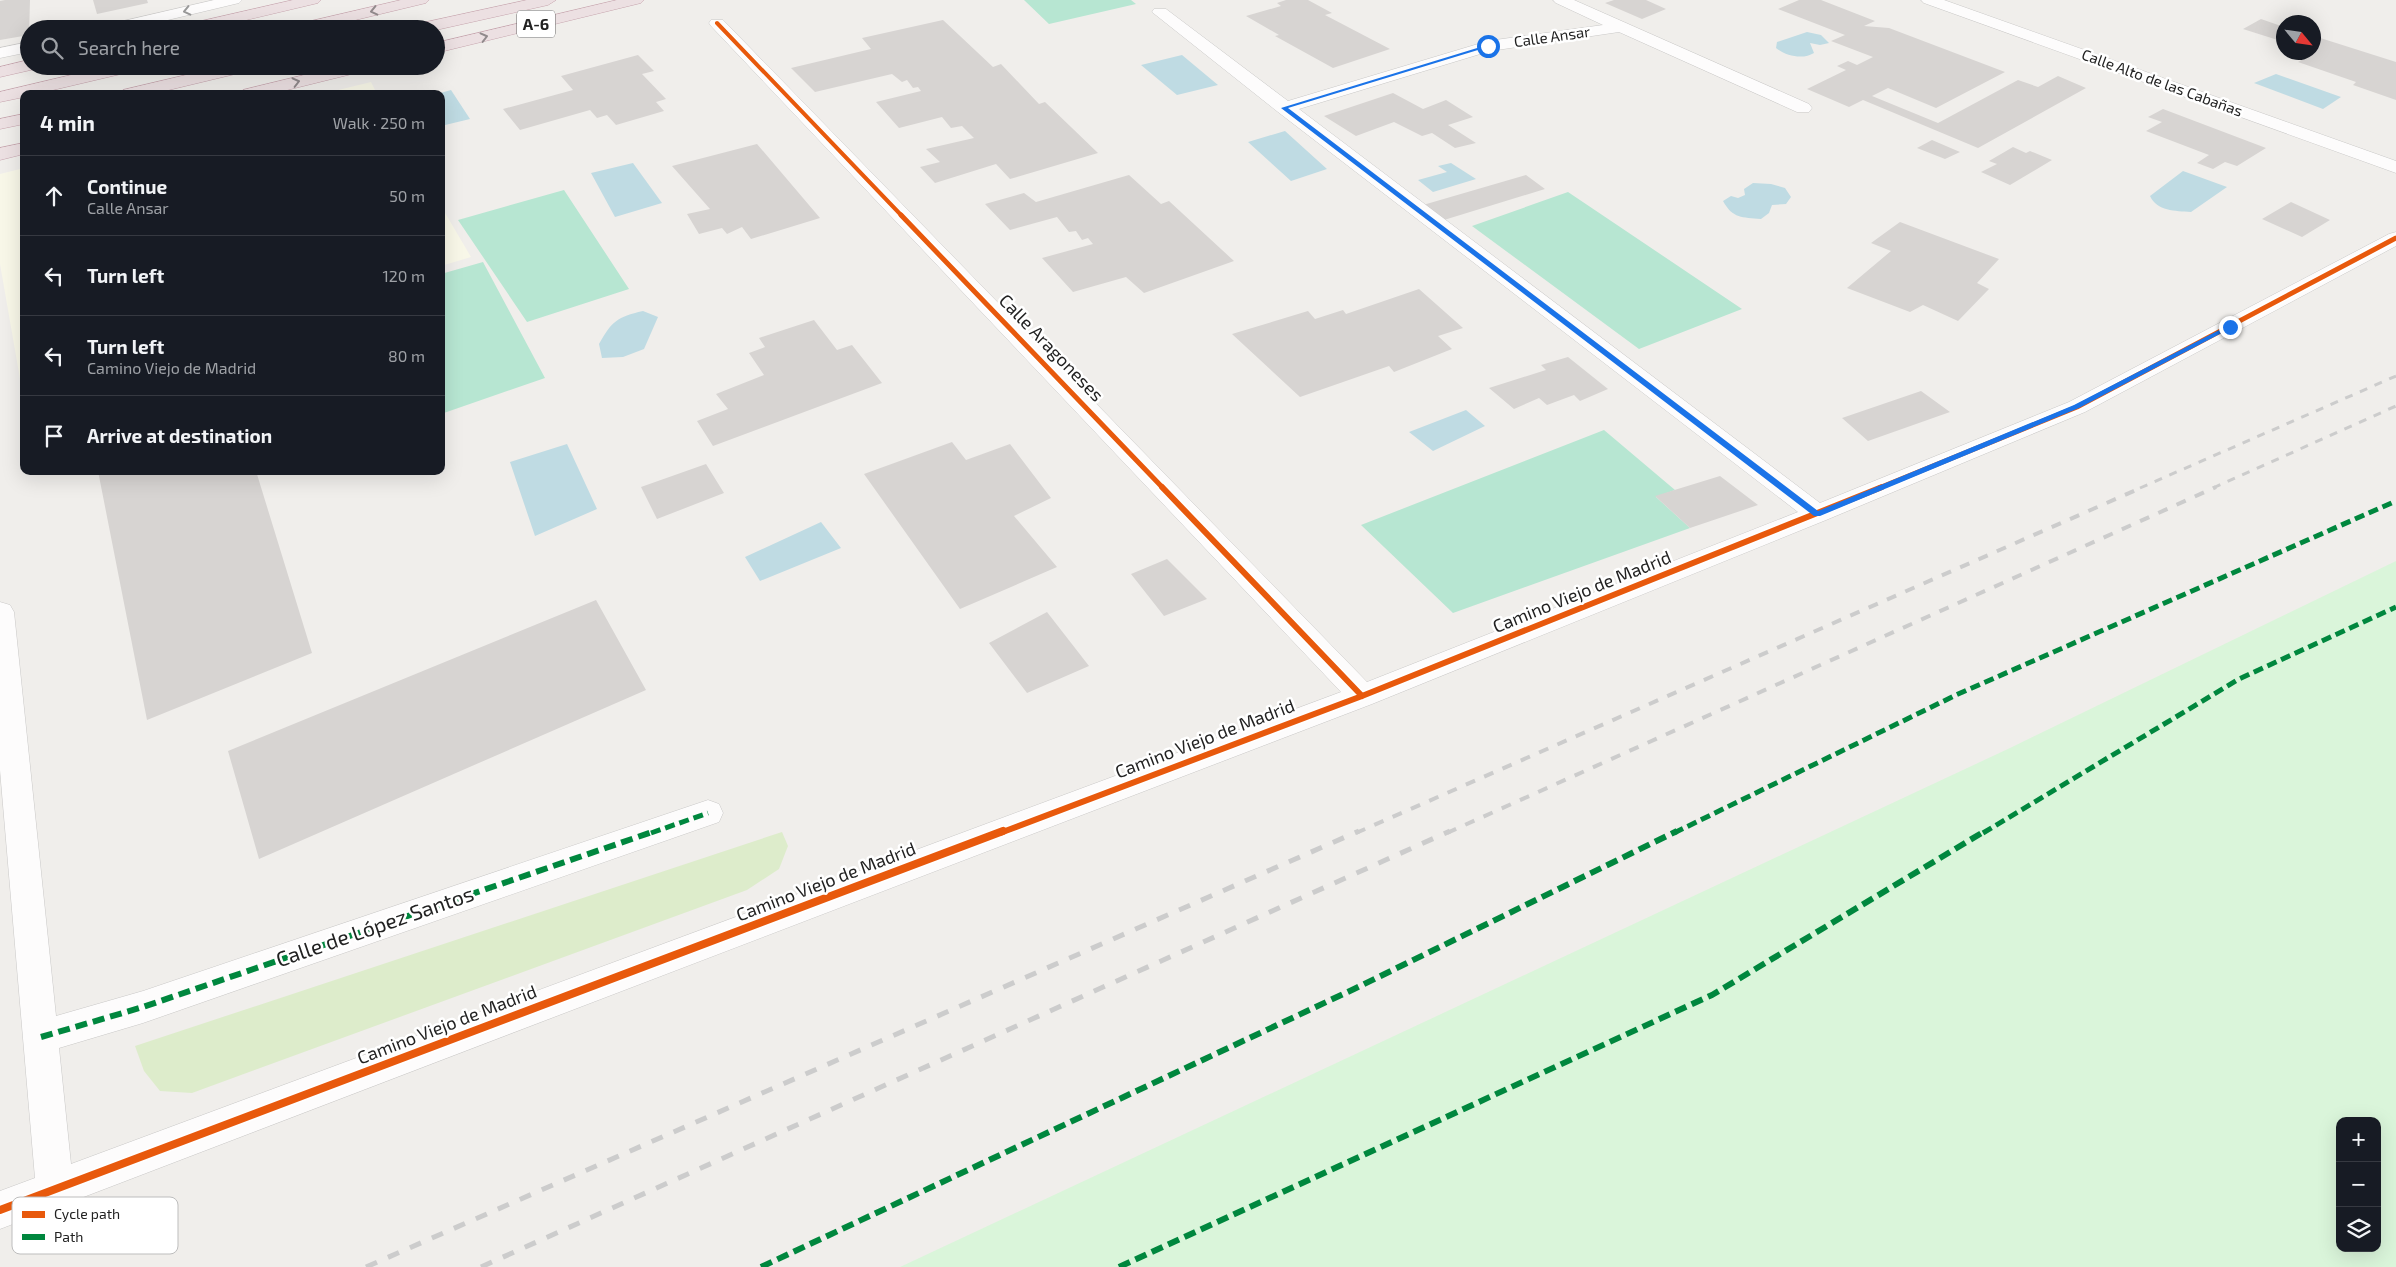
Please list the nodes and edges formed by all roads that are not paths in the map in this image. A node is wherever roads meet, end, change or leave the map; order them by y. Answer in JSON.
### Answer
{"nodes":[{"id":1,"x":234,"y":0,"type":"edge"},
{"id":2,"x":313,"y":0,"type":"edge"},
{"id":3,"x":422,"y":0,"type":"edge"},
{"id":4,"x":510,"y":0,"type":"edge"},
{"id":5,"x":548,"y":0,"type":"edge"},
{"id":6,"x":636,"y":0,"type":"edge"},
{"id":7,"x":1561,"y":0,"type":"edge"},
{"id":8,"x":1929,"y":0,"type":"edge"},
{"id":9,"x":277,"y":4,"type":"edge"},
{"id":10,"x":1160,"y":12,"type":"dead end"},
{"id":11,"x":147,"y":20,"type":"edge"},
{"id":12,"x":219,"y":20,"type":"edge"},
{"id":13,"x":335,"y":20,"type":"edge"},
{"id":14,"x":440,"y":20,"type":"edge"},
{"id":15,"x":445,"y":21,"type":"edge"},
{"id":16,"x":717,"y":23,"type":"dead end"},
{"id":17,"x":1620,"y":27,"type":"junction"},
{"id":18,"x":445,"y":46,"type":"edge"},
{"id":19,"x":20,"y":49,"type":"edge"},
{"id":20,"x":0,"y":53,"type":"edge"},
{"id":21,"x":20,"y":67,"type":"edge"},
{"id":22,"x":0,"y":72,"type":"edge"},
{"id":23,"x":94,"y":75,"type":"edge"},
{"id":24,"x":208,"y":75,"type":"edge"},
{"id":25,"x":326,"y":75,"type":"edge"},
{"id":26,"x":30,"y":90,"type":"edge"},
{"id":27,"x":146,"y":90,"type":"edge"},
{"id":28,"x":265,"y":90,"type":"edge"},
{"id":29,"x":20,"y":92,"type":"edge"},
{"id":30,"x":0,"y":97,"type":"edge"},
{"id":31,"x":1284,"y":108,"type":"junction"},
{"id":32,"x":1803,"y":108,"type":"dead end"},
{"id":33,"x":20,"y":119,"type":"edge"},
{"id":34,"x":0,"y":124,"type":"edge"},
{"id":35,"x":20,"y":149,"type":"edge"},
{"id":36,"x":0,"y":154,"type":"edge"},
{"id":37,"x":2396,"y":167,"type":"edge"},
{"id":38,"x":2396,"y":238,"type":"edge"},
{"id":39,"x":1817,"y":514,"type":"junction"},
{"id":40,"x":0,"y":612,"type":"edge"},
{"id":41,"x":1362,"y":696,"type":"junction"},
{"id":42,"x":708,"y":814,"type":"dead end"},
{"id":43,"x":41,"y":1037,"type":"junction"},
{"id":44,"x":55,"y":1189,"type":"junction"},
{"id":45,"x":34,"y":1197,"type":"edge"},
{"id":46,"x":12,"y":1205,"type":"edge"},
{"id":47,"x":0,"y":1210,"type":"edge"}],
"edges":[{"from":1,"to":11,"type":"street","one_way":true},
{"from":2,"to":9,"type":"highway"},
{"from":3,"to":13,"type":"highway","one_way":true},
{"from":4,"to":14,"type":"highway"},
{"from":5,"to":15,"type":"highway"},
{"from":18,"to":6,"type":"highway","number":"A-6","one_way":true},
{"from":7,"to":17,"type":"street","name":"Calle Ansar"},
{"from":8,"to":37,"type":"street","name":"Calle Alto de las Cabañas"},
{"from":9,"to":12,"type":"highway"},
{"from":10,"to":31,"type":"street"},
{"from":16,"to":41,"type":"street","name":"Calle Aragoneses"},
{"from":17,"to":31,"type":"street","name":"Calle Ansar"},
{"from":17,"to":32,"type":"street","name":"Calle Ansar"},
{"from":19,"to":20,"type":"street"},
{"from":21,"to":22,"type":"highway"},
{"from":23,"to":26,"type":"highway"},
{"from":24,"to":27,"type":"highway"},
{"from":28,"to":25,"type":"highway","one_way":true},
{"from":29,"to":30,"type":"highway"},
{"from":31,"to":39,"type":"street"},
{"from":33,"to":34,"type":"highway"},
{"from":35,"to":36,"type":"highway"},
{"from":38,"to":39,"type":"street","name":"Camino Viejo de Madrid"},
{"from":39,"to":41,"type":"street","name":"Camino Viejo de Madrid"},
{"from":40,"to":43,"type":"street"},
{"from":41,"to":44,"type":"street","name":"Camino Viejo de Madrid"},
{"from":42,"to":43,"type":"street","name":"Calle de López Santos"},
{"from":43,"to":44,"type":"street"},
{"from":44,"to":45,"type":"street","name":"Camino Viejo de Madrid"},
{"from":46,"to":47,"type":"street","name":"Camino Viejo de Madrid"}]}
